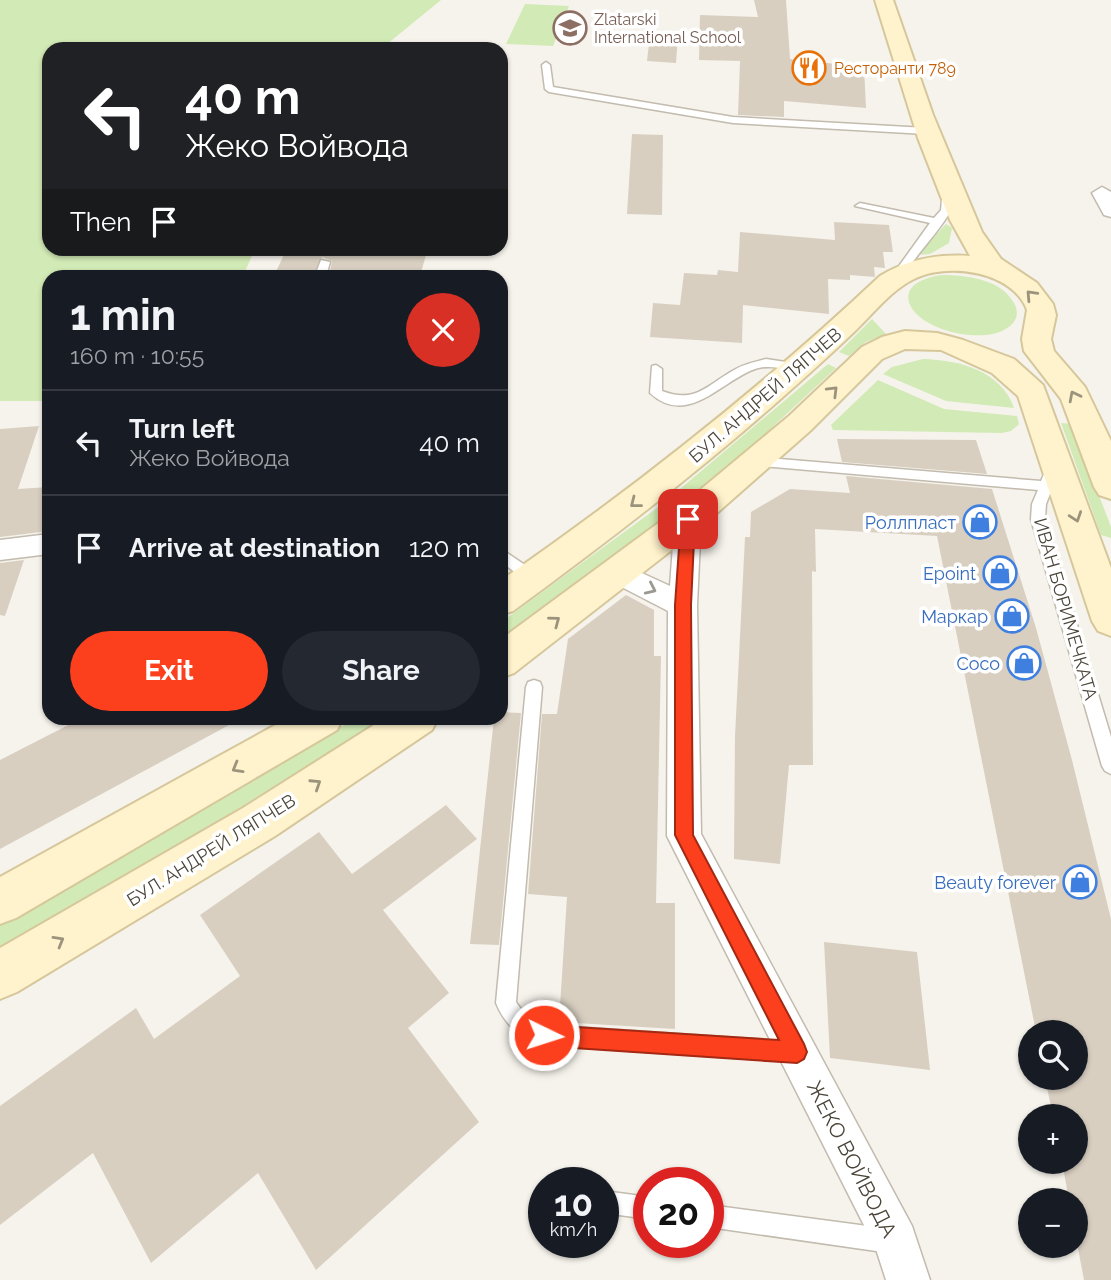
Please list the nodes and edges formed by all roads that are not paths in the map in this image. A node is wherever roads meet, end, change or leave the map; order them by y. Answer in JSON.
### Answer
{"nodes":[{"id":1,"x":884,"y":0,"type":"edge"},
{"id":2,"x":545,"y":65,"type":"dead end"},
{"id":3,"x":672,"y":119,"type":"dead end"},
{"id":4,"x":733,"y":120,"type":"junction"},
{"id":5,"x":926,"y":131,"type":"junction"},
{"id":6,"x":1102,"y":193,"type":"dead end"},
{"id":7,"x":860,"y":206,"type":"dead end"},
{"id":8,"x":1111,"y":211,"type":"edge"},
{"id":9,"x":948,"y":216,"type":"junction"},
{"id":10,"x":325,"y":262,"type":"dead end"},
{"id":11,"x":322,"y":270,"type":"edge"},
{"id":12,"x":905,"y":273,"type":"junction"},
{"id":13,"x":1002,"y":274,"type":"junction"},
{"id":14,"x":1039,"y":326,"type":"junction"},
{"id":15,"x":945,"y":344,"type":"junction"},
{"id":16,"x":799,"y":368,"type":"junction"},
{"id":17,"x":656,"y":369,"type":"dead end"},
{"id":18,"x":1055,"y":452,"type":"junction"},
{"id":19,"x":755,"y":462,"type":"junction"},
{"id":20,"x":1046,"y":486,"type":"junction"},
{"id":21,"x":1111,"y":487,"type":"edge"},
{"id":22,"x":688,"y":519,"type":"junction"},
{"id":23,"x":42,"y":545,"type":"edge"},
{"id":24,"x":0,"y":550,"type":"edge"},
{"id":25,"x":508,"y":559,"type":"edge"},
{"id":26,"x":618,"y":573,"type":"junction"},
{"id":27,"x":533,"y":578,"type":"junction"},
{"id":28,"x":508,"y":595,"type":"edge"},
{"id":29,"x":683,"y":605,"type":"junction"},
{"id":30,"x":1111,"y":621,"type":"edge"},
{"id":31,"x":508,"y":656,"type":"edge"},
{"id":32,"x":534,"y":687,"type":"dead end"},
{"id":33,"x":311,"y":725,"type":"edge"},
{"id":34,"x":407,"y":725,"type":"edge"},
{"id":35,"x":1111,"y":766,"type":"edge"},
{"id":36,"x":0,"y":902,"type":"edge"},
{"id":37,"x":0,"y":975,"type":"edge"},
{"id":38,"x":797,"y":1052,"type":"junction"},
{"id":39,"x":724,"y":1219,"type":"edge"},
{"id":40,"x":902,"y":1261,"type":"edge"}],
"edges":[{"from":1,"to":5,"type":"main road"},
{"from":2,"to":4,"type":"lane"},
{"from":3,"to":4,"type":"lane"},
{"from":4,"to":5,"type":"lane"},
{"from":5,"to":9,"type":"main road"},
{"from":6,"to":8,"type":"street"},
{"from":7,"to":9,"type":"lane"},
{"from":9,"to":12,"type":"main road","name":"БУЛ. АНДРЕЙ ЛЯПЧЕВ"},
{"from":9,"to":13,"type":"main road"},
{"from":10,"to":11,"type":"lane"},
{"from":12,"to":13,"type":"main road"},
{"from":12,"to":15,"type":"main road"},
{"from":12,"to":16,"type":"main road","name":"БУЛ. АНДРЕЙ ЛЯПЧЕВ"},
{"from":14,"to":13,"type":"main road","one_way":true},
{"from":14,"to":15,"type":"main road"},
{"from":21,"to":14,"type":"main road","one_way":true},
{"from":15,"to":18,"type":"main road"},
{"from":19,"to":15,"type":"main road","one_way":true},
{"from":16,"to":17,"type":"lane"},
{"from":16,"to":27,"type":"main road","name":"БУЛ. АНДРЕЙ ЛЯПЧЕВ","one_way":true},
{"from":18,"to":20,"type":"lane","name":"ИВАН БОРИМЕЧКАТА"},
{"from":18,"to":30,"type":"main road","one_way":true},
{"from":19,"to":20,"type":"lane"},
{"from":19,"to":22,"type":"main road"},
{"from":20,"to":35,"type":"lane","name":"ИВАН БОРИМЕЧКАТА"},
{"from":22,"to":26,"type":"main road"},
{"from":22,"to":29,"type":"street","name":"ЖЕКО ВОЙВОДА"},
{"from":23,"to":24,"type":"street"},
{"from":25,"to":27,"type":"lane"},
{"from":26,"to":29,"type":"street","one_way":true},
{"from":31,"to":26,"type":"main road","one_way":true},
{"from":27,"to":28,"type":"main road","name":"БУЛ. АНДРЕЙ ЛЯПЧЕВ"},
{"from":29,"to":38,"type":"street","name":"ЖЕКО ВОЙВОДА"},
{"from":32,"to":38,"type":"lane"},
{"from":33,"to":36,"type":"main road","one_way":true},
{"from":37,"to":34,"type":"main road","name":"БУЛ. АНДРЕЙ ЛЯПЧЕВ","one_way":true},
{"from":38,"to":40,"type":"street","name":"ЖЕКО ВОЙВОДА"},
{"from":39,"to":40,"type":"lane"}]}
